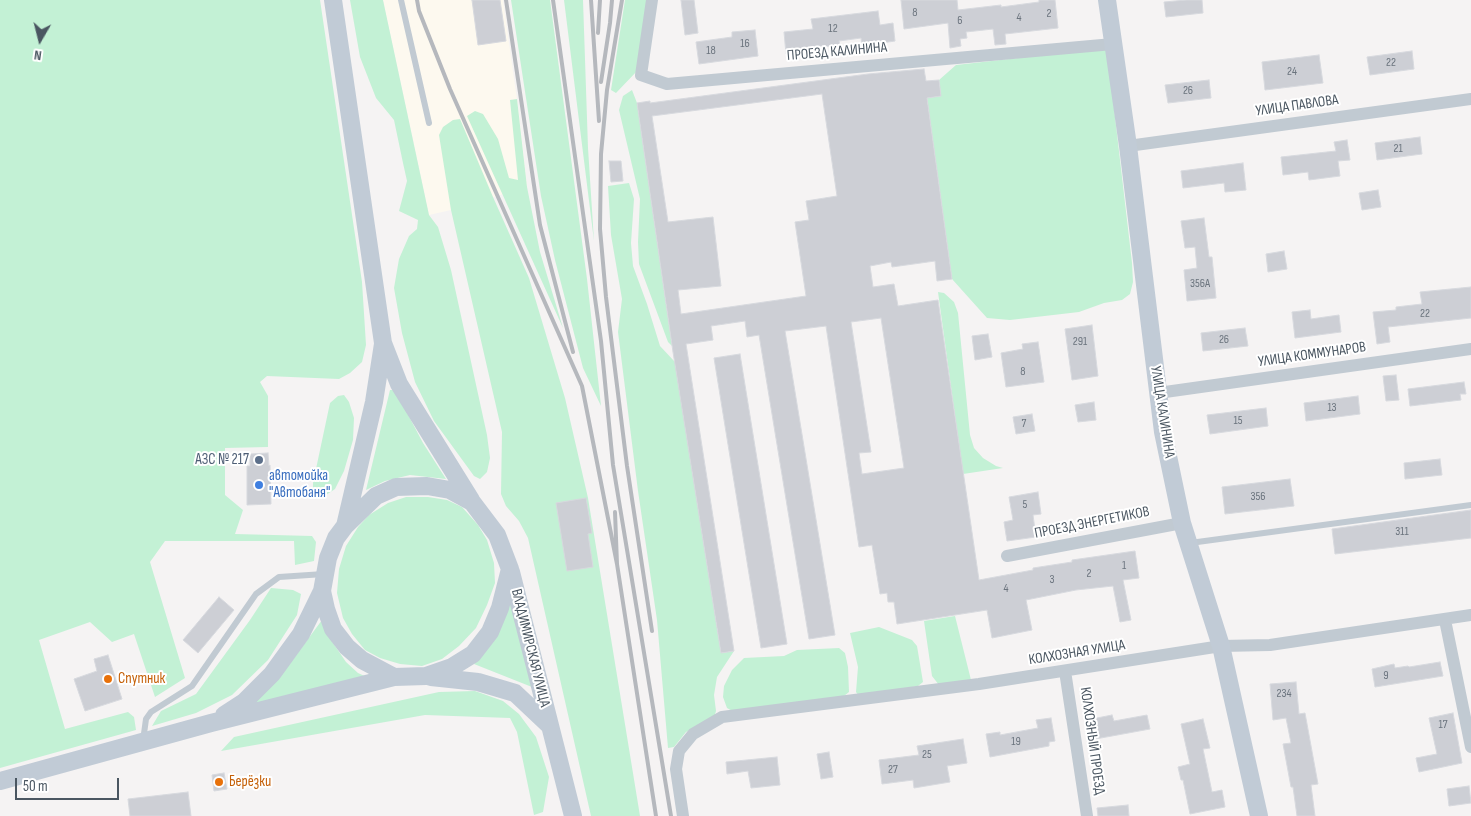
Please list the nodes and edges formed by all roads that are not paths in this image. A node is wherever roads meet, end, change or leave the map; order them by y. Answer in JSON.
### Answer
{"nodes":[{"id":1,"x":333,"y":0,"type":"edge"},
{"id":2,"x":401,"y":0,"type":"edge"},
{"id":3,"x":652,"y":0,"type":"edge"},
{"id":4,"x":1107,"y":0,"type":"edge"},
{"id":5,"x":1113,"y":44,"type":"junction"},
{"id":6,"x":1471,"y":99,"type":"edge"},
{"id":7,"x":430,"y":123,"type":"dead end"},
{"id":8,"x":1128,"y":146,"type":"junction"},
{"id":9,"x":383,"y":343,"type":"junction"},
{"id":10,"x":1471,"y":349,"type":"edge"},
{"id":11,"x":1158,"y":393,"type":"junction"},
{"id":12,"x":472,"y":502,"type":"junction"},
{"id":13,"x":1471,"y":505,"type":"edge"},
{"id":14,"x":1182,"y":523,"type":"junction"},
{"id":15,"x":345,"y":526,"type":"junction"},
{"id":16,"x":1189,"y":543,"type":"junction"},
{"id":17,"x":1007,"y":556,"type":"dead end"},
{"id":18,"x":510,"y":569,"type":"junction"},
{"id":19,"x":326,"y":574,"type":"junction"},
{"id":20,"x":322,"y":592,"type":"junction"},
{"id":21,"x":1471,"y":616,"type":"edge"},
{"id":22,"x":1445,"y":620,"type":"junction"},
{"id":23,"x":1221,"y":646,"type":"junction"},
{"id":24,"x":1065,"y":671,"type":"junction"},
{"id":25,"x":426,"y":676,"type":"junction"},
{"id":26,"x":394,"y":677,"type":"junction"},
{"id":27,"x":211,"y":723,"type":"junction"},
{"id":28,"x":550,"y":726,"type":"junction"},
{"id":29,"x":143,"y":742,"type":"junction"},
{"id":30,"x":1471,"y":747,"type":"edge"},
{"id":31,"x":0,"y":781,"type":"edge"},
{"id":32,"x":571,"y":815,"type":"edge"},
{"id":33,"x":683,"y":816,"type":"edge"},
{"id":34,"x":1087,"y":816,"type":"edge"},
{"id":35,"x":1259,"y":816,"type":"edge"}],
"edges":[{"from":1,"to":9,"type":"main road"},
{"from":2,"to":7,"type":"lane"},
{"from":3,"to":5,"type":"street","name":"ПРОЕЗД КАЛИНИНА"},
{"from":4,"to":5,"type":"main road","name":"УЛИЦА КАЛИНИНА"},
{"from":5,"to":8,"type":"main road","name":"УЛИЦА КАЛИНИНА"},
{"from":6,"to":8,"type":"street","name":"УЛИЦА ПАВЛОВА"},
{"from":8,"to":11,"type":"main road","name":"УЛИЦА КАЛИНИНА"},
{"from":9,"to":12,"type":"main road","name":"ВЛАДИМИРСКАЯ УЛИЦА"},
{"from":9,"to":15,"type":"main road"},
{"from":10,"to":11,"type":"street","name":"УЛИЦА КОММУНАРОВ"},
{"from":11,"to":14,"type":"main road","name":"УЛИЦА КАЛИНИНА"},
{"from":12,"to":15,"type":"main road"},
{"from":12,"to":18,"type":"main road","name":"ВЛАДИМИРСКАЯ УЛИЦА"},
{"from":13,"to":16,"type":"lane"},
{"from":14,"to":16,"type":"main road","name":"УЛИЦА КАЛИНИНА"},
{"from":14,"to":17,"type":"street","name":"ПРОЕЗД ЭНЕРГЕТИКОВ"},
{"from":15,"to":19,"type":"main road"},
{"from":16,"to":23,"type":"main road","name":"УЛИЦА КАЛИНИНА"},
{"from":18,"to":25,"type":"main road"},
{"from":18,"to":28,"type":"main road","name":"ВЛАДИМИРСКАЯ УЛИЦА"},
{"from":19,"to":20,"type":"main road"},
{"from":19,"to":29,"type":"lane"},
{"from":20,"to":26,"type":"main road"},
{"from":20,"to":27,"type":"main road"},
{"from":21,"to":22,"type":"street","name":"КОЛХОЗНАЯ УЛИЦА"},
{"from":22,"to":23,"type":"street","name":"КОЛХОЗНАЯ УЛИЦА"},
{"from":22,"to":30,"type":"street"},
{"from":23,"to":24,"type":"street","name":"КОЛХОЗНАЯ УЛИЦА"},
{"from":23,"to":35,"type":"main road","name":"УЛИЦА КАЛИНИНА"},
{"from":24,"to":33,"type":"street","name":"КОЛХОЗНАЯ УЛИЦА"},
{"from":24,"to":34,"type":"street","name":"КОЛХОЗНЫЙ ПРОЕЗД"},
{"from":25,"to":26,"type":"main road"},
{"from":25,"to":28,"type":"main road","name":"ВЛАДИМИРСКАЯ УЛИЦА"},
{"from":26,"to":27,"type":"main road"},
{"from":27,"to":29,"type":"main road"},
{"from":28,"to":32,"type":"main road","name":"ВЛАДИМИРСКАЯ УЛИЦА"},
{"from":29,"to":31,"type":"main road"}]}
